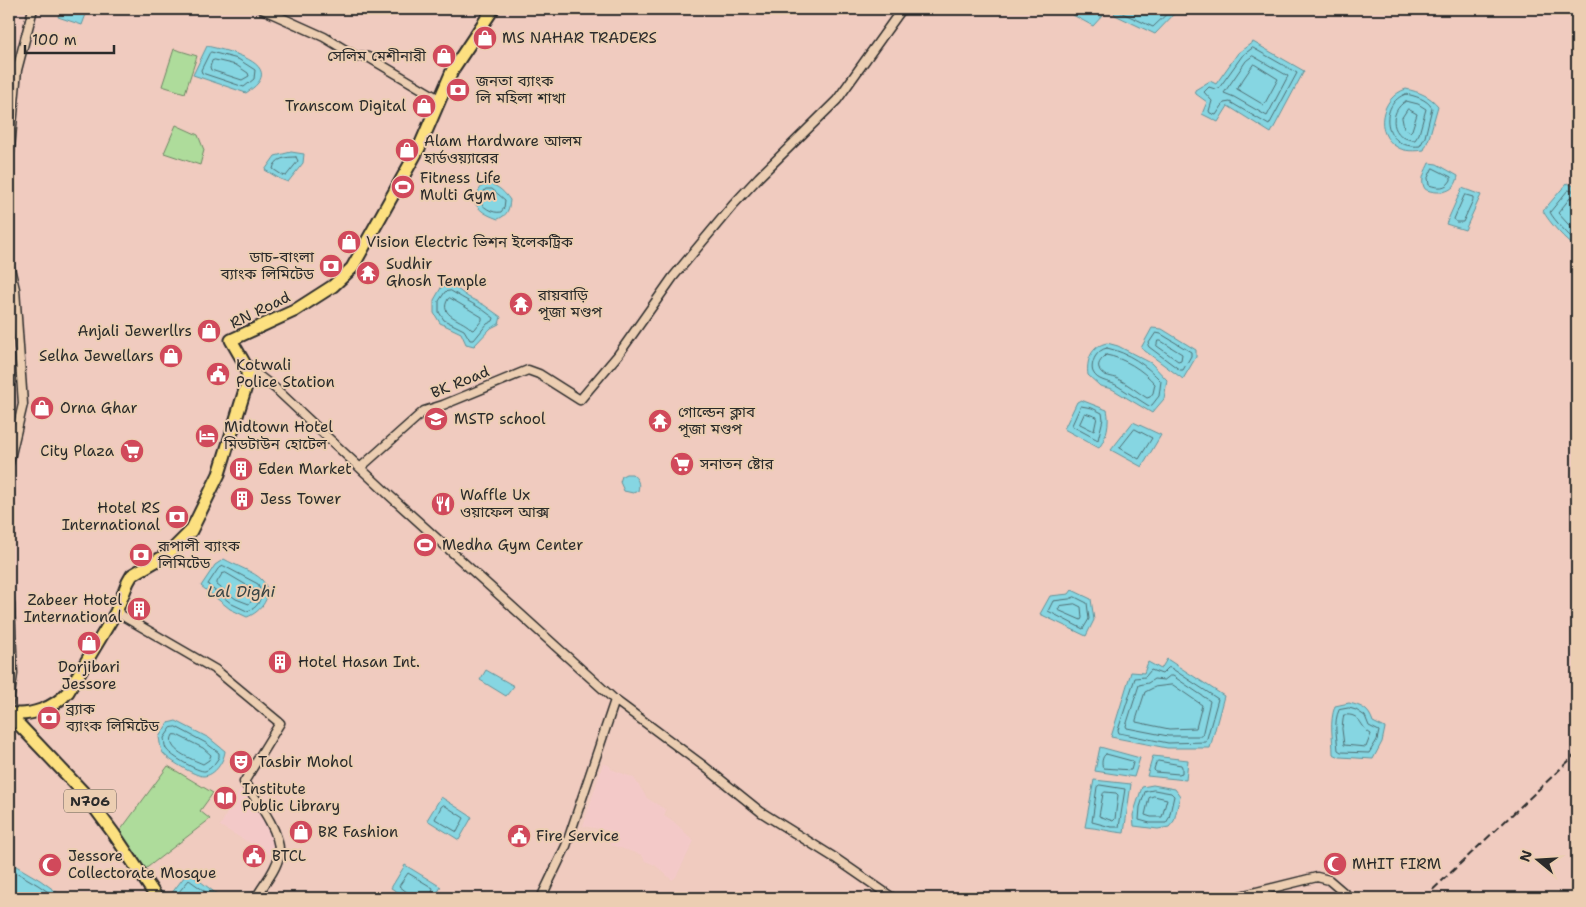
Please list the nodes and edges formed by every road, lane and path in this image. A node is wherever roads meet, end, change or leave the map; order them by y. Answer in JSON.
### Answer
{"nodes":[{"id":1,"x":33,"y":9,"type":"edge"},
{"id":2,"x":262,"y":9,"type":"edge"},
{"id":3,"x":493,"y":9,"type":"edge"},
{"id":4,"x":902,"y":9,"type":"edge"},
{"id":5,"x":439,"y":99,"type":"junction"},
{"id":6,"x":9,"y":160,"type":"edge"},
{"id":7,"x":9,"y":264,"type":"edge"},
{"id":8,"x":246,"y":366,"type":"junction"},
{"id":9,"x":9,"y":463,"type":"edge"},
{"id":10,"x":360,"y":467,"type":"junction"},
{"id":11,"x":9,"y":599,"type":"edge"},
{"id":12,"x":116,"y":612,"type":"junction"},
{"id":13,"x":615,"y":700,"type":"junction"},
{"id":14,"x":9,"y":702,"type":"edge"},
{"id":15,"x":9,"y":713,"type":"edge"},
{"id":16,"x":158,"y":898,"type":"edge"},
{"id":17,"x":256,"y":898,"type":"edge"},
{"id":18,"x":541,"y":898,"type":"edge"},
{"id":19,"x":893,"y":898,"type":"edge"},
{"id":20,"x":1232,"y":898,"type":"edge"},
{"id":21,"x":1350,"y":898,"type":"edge"}],
"edges":[{"from":1,"to":6,"type":"street"},
{"from":2,"to":5,"type":"street"},
{"from":3,"to":5,"type":"highway","name":"RN Road"},
{"from":4,"to":10,"type":"street","name":"BK Road"},
{"from":5,"to":8,"type":"highway","name":"RN Road"},
{"from":7,"to":9,"type":"street"},
{"from":8,"to":10,"type":"street"},
{"from":8,"to":12,"type":"highway"},
{"from":10,"to":13,"type":"street"},
{"from":11,"to":14,"type":"street"},
{"from":12,"to":15,"type":"highway"},
{"from":12,"to":17,"type":"street"},
{"from":13,"to":18,"type":"street"},
{"from":13,"to":19,"type":"street"},
{"from":15,"to":16,"type":"highway","number":"N706"},
{"from":20,"to":21,"type":"street"}]}
